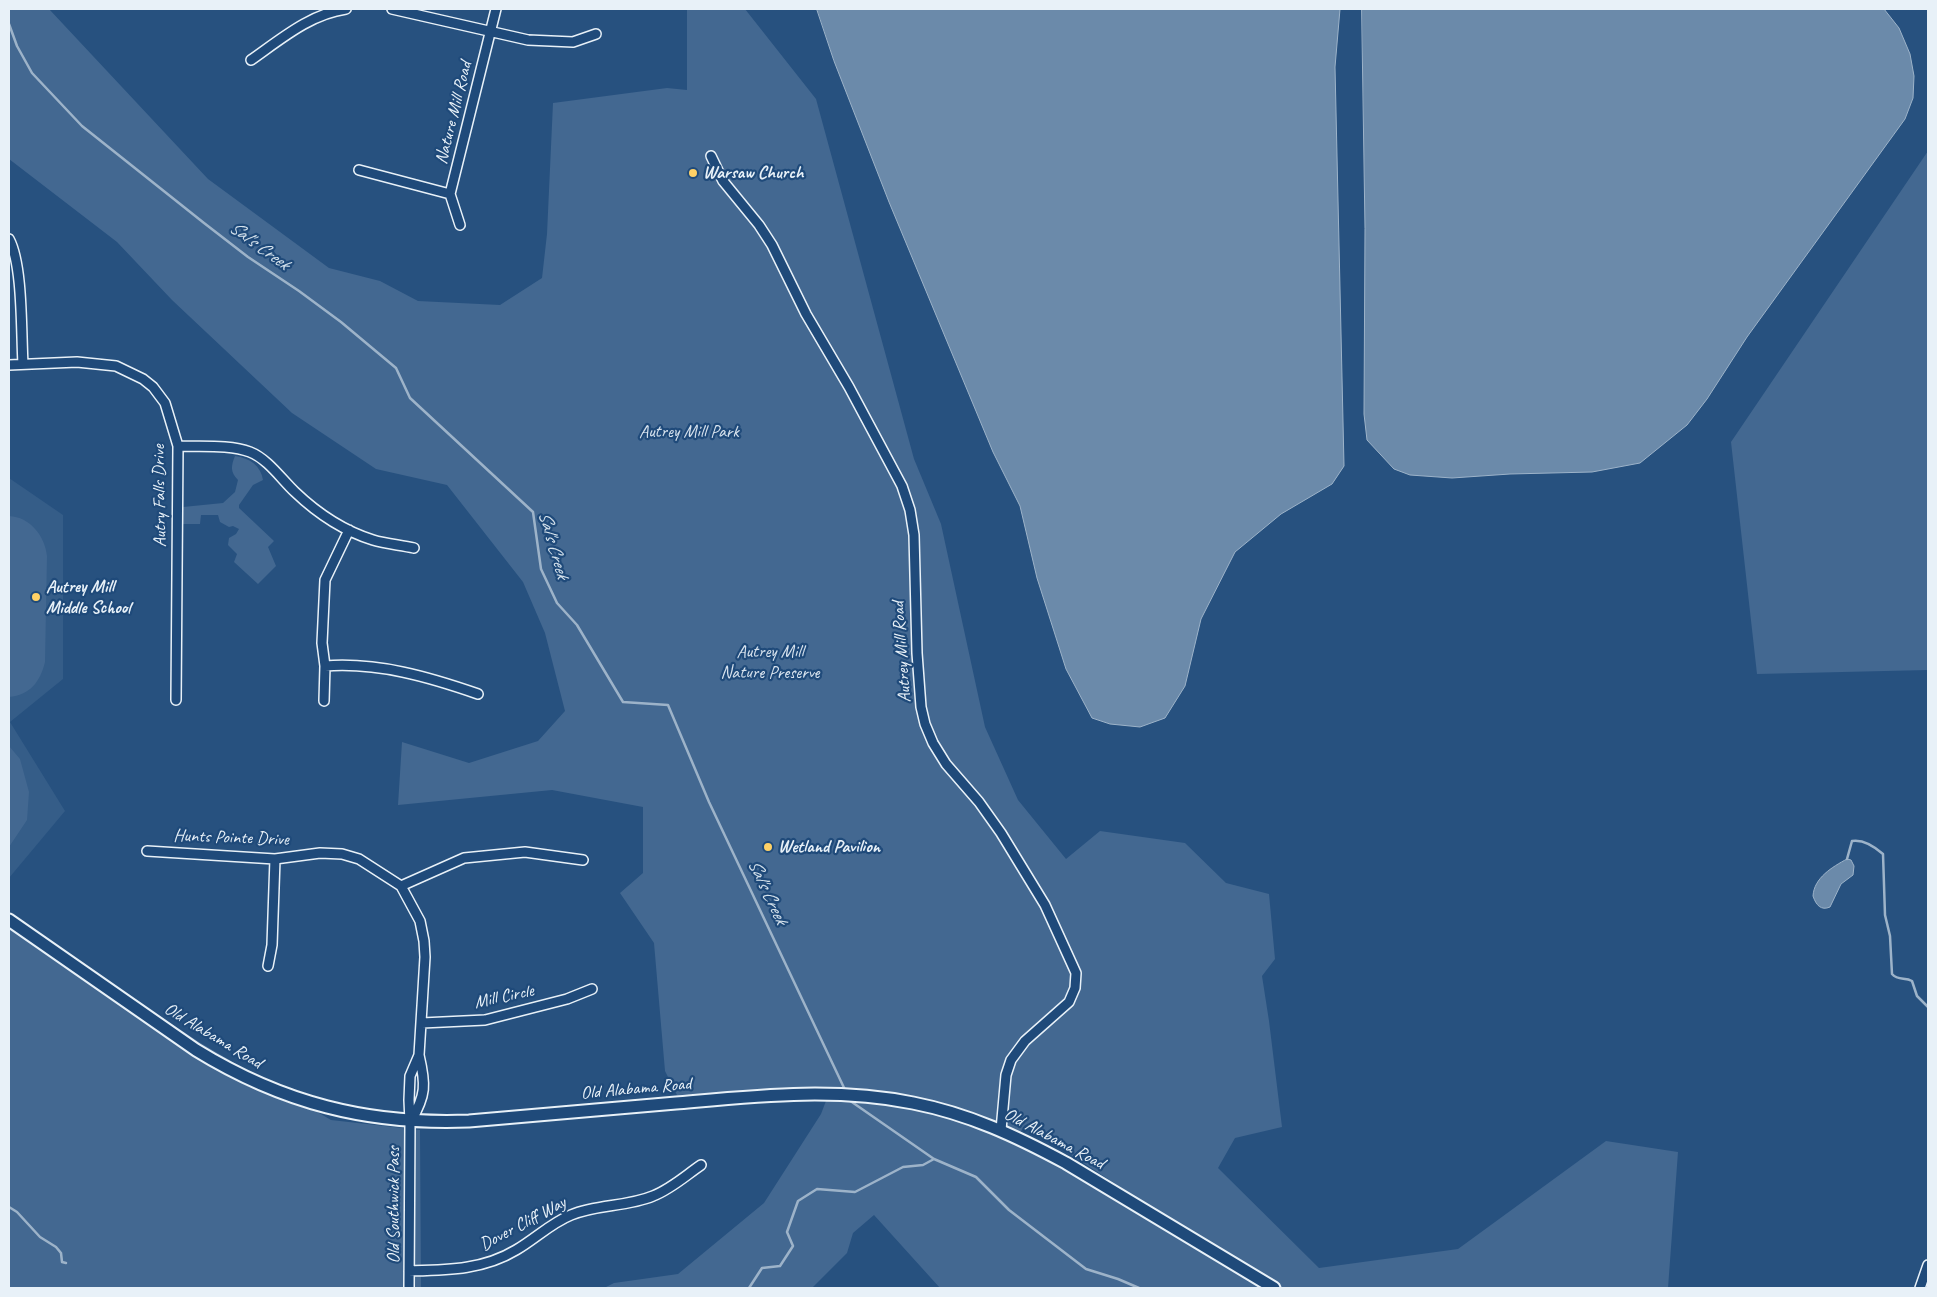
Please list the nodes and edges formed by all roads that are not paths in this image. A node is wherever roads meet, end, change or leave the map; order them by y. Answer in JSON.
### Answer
{"nodes":[{"id":1,"x":346,"y":9,"type":"edge"},
{"id":2,"x":392,"y":9,"type":"edge"},
{"id":3,"x":496,"y":9,"type":"edge"},
{"id":4,"x":491,"y":33,"type":"junction"},
{"id":5,"x":596,"y":34,"type":"dead end"},
{"id":6,"x":251,"y":60,"type":"dead end"},
{"id":7,"x":711,"y":156,"type":"dead end"},
{"id":8,"x":359,"y":170,"type":"dead end"},
{"id":9,"x":450,"y":194,"type":"junction"},
{"id":10,"x":460,"y":225,"type":"dead end"},
{"id":11,"x":9,"y":239,"type":"edge"},
{"id":12,"x":23,"y":364,"type":"junction"},
{"id":13,"x":9,"y":365,"type":"edge"},
{"id":14,"x":178,"y":446,"type":"junction"},
{"id":15,"x":349,"y":530,"type":"junction"},
{"id":16,"x":414,"y":548,"type":"dead end"},
{"id":17,"x":325,"y":666,"type":"junction"},
{"id":18,"x":478,"y":694,"type":"dead end"},
{"id":19,"x":176,"y":700,"type":"dead end"},
{"id":20,"x":324,"y":701,"type":"dead end"},
{"id":21,"x":146,"y":850,"type":"dead end"},
{"id":22,"x":275,"y":859,"type":"junction"},
{"id":23,"x":583,"y":860,"type":"dead end"},
{"id":24,"x":401,"y":886,"type":"junction"},
{"id":25,"x":9,"y":920,"type":"edge"},
{"id":26,"x":268,"y":966,"type":"dead end"},
{"id":27,"x":592,"y":989,"type":"dead end"},
{"id":28,"x":422,"y":1024,"type":"junction"},
{"id":29,"x":419,"y":1055,"type":"junction"},
{"id":30,"x":410,"y":1122,"type":"junction"},
{"id":31,"x":1001,"y":1130,"type":"junction"},
{"id":32,"x":701,"y":1165,"type":"dead end"},
{"id":33,"x":1928,"y":1265,"type":"edge"},
{"id":34,"x":409,"y":1271,"type":"junction"},
{"id":35,"x":409,"y":1288,"type":"edge"},
{"id":36,"x":1274,"y":1288,"type":"edge"},
{"id":37,"x":1920,"y":1288,"type":"edge"}],
"edges":[{"from":1,"to":6,"type":"street"},
{"from":2,"to":4,"type":"street"},
{"from":3,"to":4,"type":"street","name":"Nature Mill Road"},
{"from":4,"to":5,"type":"street"},
{"from":4,"to":9,"type":"street","name":"Nature Mill Road"},
{"from":7,"to":31,"type":"street","name":"Autrey Mill Road"},
{"from":8,"to":9,"type":"street"},
{"from":9,"to":10,"type":"street"},
{"from":11,"to":12,"type":"street"},
{"from":12,"to":13,"type":"street","name":"Autry Falls Drive"},
{"from":12,"to":14,"type":"street","name":"Autry Falls Drive"},
{"from":14,"to":15,"type":"street"},
{"from":14,"to":19,"type":"street","name":"Autry Falls Drive"},
{"from":15,"to":16,"type":"street"},
{"from":15,"to":17,"type":"street"},
{"from":17,"to":18,"type":"street"},
{"from":17,"to":20,"type":"street"},
{"from":21,"to":22,"type":"street","name":"Hunts Pointe Drive"},
{"from":22,"to":24,"type":"street","name":"Hunts Pointe Drive"},
{"from":22,"to":26,"type":"street"},
{"from":23,"to":24,"type":"street"},
{"from":24,"to":28,"type":"street","name":"Hunts Pointe Drive"},
{"from":25,"to":30,"type":"main road","name":"Old Alabama Road"},
{"from":27,"to":28,"type":"street","name":"Mill Circle"},
{"from":28,"to":29,"type":"street","name":"Hunts Pointe Drive"},
{"from":29,"to":30,"type":"street","name":"Hunts Pointe Drive"},
{"from":29,"to":30,"type":"street","name":"Hunts Pointe Drive"},
{"from":30,"to":31,"type":"main road","name":"Old Alabama Road"},
{"from":30,"to":34,"type":"street","name":"Old Southwick Pass"},
{"from":31,"to":36,"type":"main road","name":"Old Alabama Road"},
{"from":32,"to":34,"type":"street","name":"Dover Cliff Way"},
{"from":33,"to":37,"type":"street"},
{"from":34,"to":35,"type":"street","name":"Old Southwick Pass"}]}
